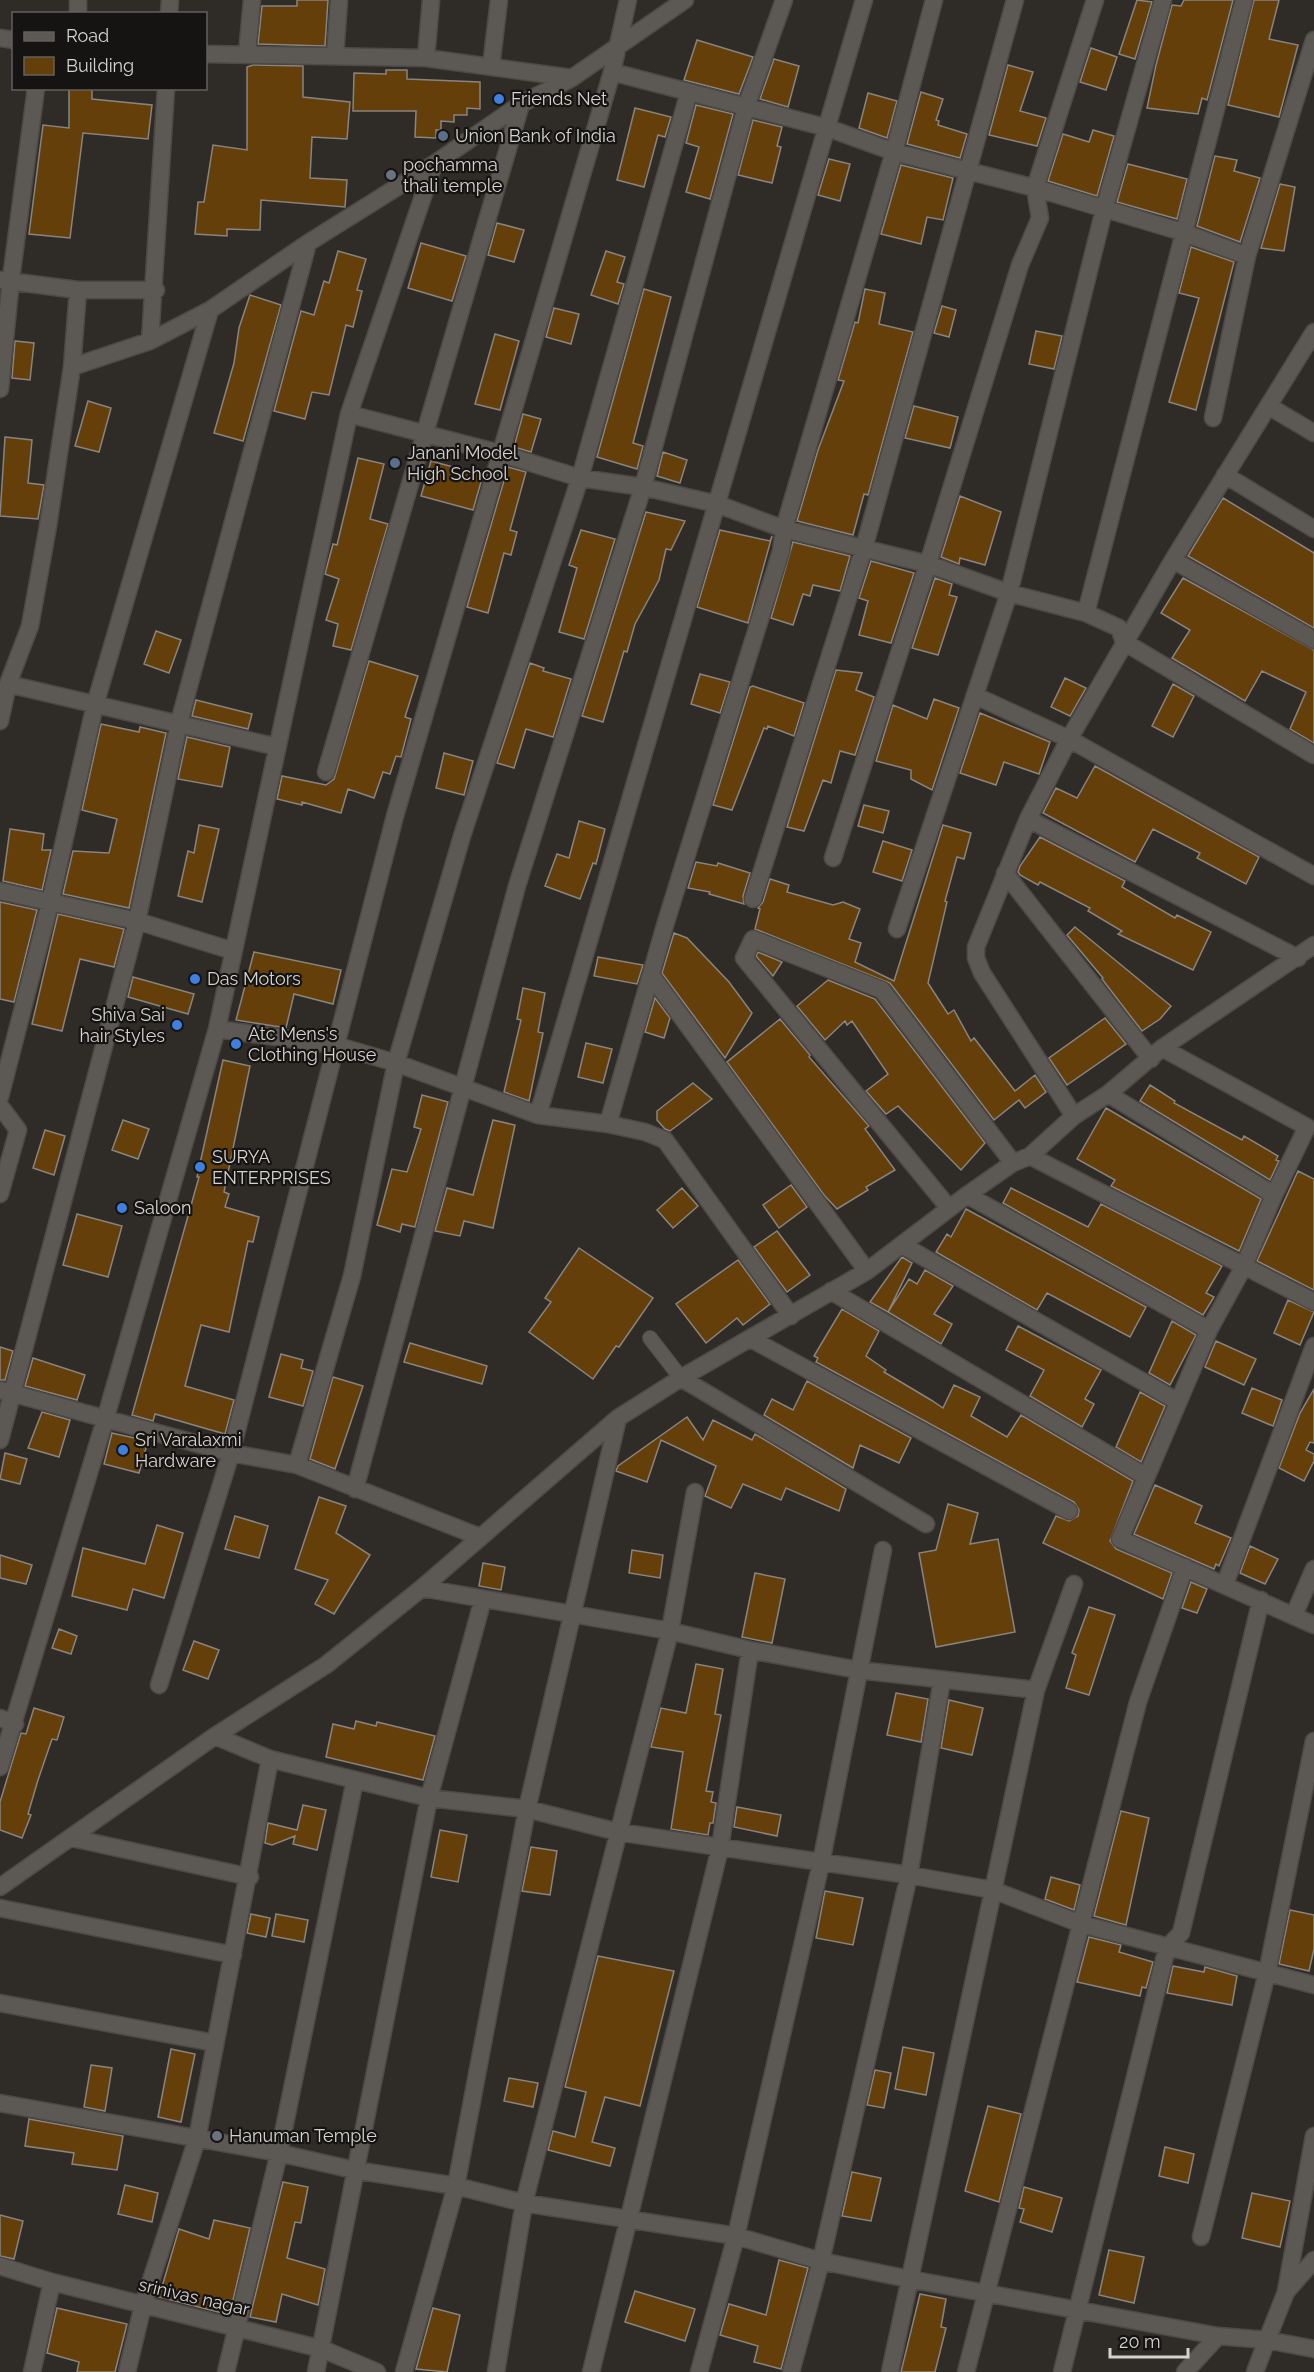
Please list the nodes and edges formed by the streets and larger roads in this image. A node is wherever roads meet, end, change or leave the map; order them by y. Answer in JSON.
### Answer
{"nodes":[{"id":1,"x":252,"y":0,"type":"edge"},
{"id":2,"x":339,"y":0,"type":"edge"},
{"id":3,"x":431,"y":0,"type":"edge"},
{"id":4,"x":500,"y":0,"type":"edge"},
{"id":5,"x":628,"y":0,"type":"edge"},
{"id":6,"x":685,"y":0,"type":"edge"},
{"id":7,"x":784,"y":0,"type":"edge"},
{"id":8,"x":864,"y":0,"type":"edge"},
{"id":9,"x":934,"y":0,"type":"edge"},
{"id":10,"x":1015,"y":0,"type":"edge"},
{"id":11,"x":1095,"y":0,"type":"edge"},
{"id":12,"x":1163,"y":0,"type":"edge"},
{"id":13,"x":1244,"y":0,"type":"edge"},
{"id":14,"x":1314,"y":40,"type":"edge"},
{"id":15,"x":619,"y":45,"type":"junction"},
{"id":16,"x":207,"y":54,"type":"edge"},
{"id":17,"x":247,"y":54,"type":"junction"},
{"id":18,"x":334,"y":56,"type":"junction"},
{"id":19,"x":426,"y":58,"type":"junction"},
{"id":20,"x":491,"y":67,"type":"junction"},
{"id":21,"x":612,"y":72,"type":"junction"},
{"id":22,"x":572,"y":78,"type":"junction"},
{"id":23,"x":36,"y":90,"type":"edge"},
{"id":24,"x":165,"y":90,"type":"edge"},
{"id":25,"x":689,"y":92,"type":"junction"},
{"id":26,"x":521,"y":104,"type":"junction"},
{"id":27,"x":746,"y":107,"type":"junction"},
{"id":28,"x":828,"y":128,"type":"junction"},
{"id":29,"x":894,"y":152,"type":"junction"},
{"id":30,"x":434,"y":164,"type":"junction"},
{"id":31,"x":967,"y":170,"type":"junction"},
{"id":32,"x":1035,"y":188,"type":"junction"},
{"id":33,"x":1104,"y":210,"type":"junction"},
{"id":34,"x":1182,"y":232,"type":"junction"},
{"id":35,"x":308,"y":243,"type":"junction"},
{"id":36,"x":1247,"y":256,"type":"junction"},
{"id":37,"x":6,"y":279,"type":"edge"},
{"id":38,"x":78,"y":290,"type":"junction"},
{"id":39,"x":156,"y":290,"type":"junction"},
{"id":40,"x":210,"y":310,"type":"junction"},
{"id":41,"x":1314,"y":332,"type":"edge"},
{"id":42,"x":150,"y":341,"type":"junction"},
{"id":43,"x":1301,"y":357,"type":"junction"},
{"id":44,"x":72,"y":367,"type":"junction"},
{"id":45,"x":1314,"y":368,"type":"edge"},
{"id":46,"x":0,"y":389,"type":"edge"},
{"id":47,"x":1270,"y":407,"type":"junction"},
{"id":48,"x":349,"y":414,"type":"junction"},
{"id":49,"x":1213,"y":418,"type":"dead end"},
{"id":50,"x":1314,"y":433,"type":"edge"},
{"id":51,"x":426,"y":435,"type":"junction"},
{"id":52,"x":499,"y":453,"type":"junction"},
{"id":53,"x":1225,"y":475,"type":"junction"},
{"id":54,"x":580,"y":478,"type":"junction"},
{"id":55,"x":643,"y":487,"type":"junction"},
{"id":56,"x":717,"y":504,"type":"junction"},
{"id":57,"x":784,"y":529,"type":"junction"},
{"id":58,"x":1314,"y":529,"type":"edge"},
{"id":59,"x":864,"y":548,"type":"junction"},
{"id":60,"x":1173,"y":560,"type":"junction"},
{"id":61,"x":928,"y":564,"type":"junction"},
{"id":62,"x":1009,"y":593,"type":"junction"},
{"id":63,"x":1086,"y":614,"type":"junction"},
{"id":64,"x":1314,"y":640,"type":"edge"},
{"id":65,"x":1124,"y":642,"type":"junction"},
{"id":66,"x":8,"y":662,"type":"edge"},
{"id":67,"x":8,"y":684,"type":"junction"},
{"id":68,"x":976,"y":696,"type":"junction"},
{"id":69,"x":95,"y":705,"type":"junction"},
{"id":70,"x":0,"y":721,"type":"edge"},
{"id":71,"x":179,"y":723,"type":"junction"},
{"id":72,"x":1069,"y":739,"type":"junction"},
{"id":73,"x":277,"y":747,"type":"junction"},
{"id":74,"x":1314,"y":755,"type":"edge"},
{"id":75,"x":326,"y":772,"type":"dead end"},
{"id":76,"x":1028,"y":819,"type":"junction"},
{"id":77,"x":833,"y":858,"type":"dead end"},
{"id":78,"x":1005,"y":873,"type":"junction"},
{"id":79,"x":1314,"y":876,"type":"edge"},
{"id":80,"x":0,"y":891,"type":"edge"},
{"id":81,"x":753,"y":898,"type":"dead end"},
{"id":82,"x":50,"y":903,"type":"junction"},
{"id":83,"x":137,"y":921,"type":"junction"},
{"id":84,"x":897,"y":929,"type":"dead end"},
{"id":85,"x":233,"y":951,"type":"junction"},
{"id":86,"x":1307,"y":954,"type":"edge"},
{"id":87,"x":651,"y":975,"type":"junction"},
{"id":88,"x":217,"y":1029,"type":"junction"},
{"id":89,"x":335,"y":1045,"type":"junction"},
{"id":90,"x":1156,"y":1053,"type":"junction"},
{"id":91,"x":396,"y":1064,"type":"junction"},
{"id":92,"x":465,"y":1089,"type":"junction"},
{"id":93,"x":1108,"y":1094,"type":"junction"},
{"id":94,"x":0,"y":1097,"type":"edge"},
{"id":95,"x":0,"y":1107,"type":"edge"},
{"id":96,"x":538,"y":1115,"type":"junction"},
{"id":97,"x":1074,"y":1116,"type":"junction"},
{"id":98,"x":608,"y":1124,"type":"junction"},
{"id":99,"x":1029,"y":1156,"type":"junction"},
{"id":100,"x":1013,"y":1163,"type":"junction"},
{"id":101,"x":0,"y":1194,"type":"edge"},
{"id":102,"x":967,"y":1195,"type":"junction"},
{"id":103,"x":1274,"y":1196,"type":"junction"},
{"id":104,"x":949,"y":1208,"type":"junction"},
{"id":105,"x":902,"y":1245,"type":"junction"},
{"id":106,"x":1244,"y":1266,"type":"junction"},
{"id":107,"x":867,"y":1271,"type":"junction"},
{"id":108,"x":831,"y":1291,"type":"junction"},
{"id":109,"x":1314,"y":1302,"type":"edge"},
{"id":110,"x":791,"y":1316,"type":"junction"},
{"id":111,"x":1209,"y":1330,"type":"junction"},
{"id":112,"x":751,"y":1339,"type":"junction"},
{"id":113,"x":1314,"y":1346,"type":"edge"},
{"id":114,"x":681,"y":1378,"type":"junction"},
{"id":115,"x":7,"y":1392,"type":"edge"},
{"id":116,"x":1177,"y":1401,"type":"junction"},
{"id":117,"x":618,"y":1418,"type":"junction"},
{"id":118,"x":105,"y":1420,"type":"junction"},
{"id":119,"x":0,"y":1440,"type":"edge"},
{"id":120,"x":231,"y":1453,"type":"junction"},
{"id":121,"x":297,"y":1465,"type":"junction"},
{"id":122,"x":1145,"y":1476,"type":"junction"},
{"id":123,"x":355,"y":1489,"type":"junction"},
{"id":124,"x":695,"y":1492,"type":"dead end"},
{"id":125,"x":1069,"y":1511,"type":"dead end"},
{"id":126,"x":926,"y":1524,"type":"dead end"},
{"id":127,"x":480,"y":1537,"type":"junction"},
{"id":128,"x":883,"y":1550,"type":"dead end"},
{"id":129,"x":1185,"y":1567,"type":"junction"},
{"id":130,"x":1314,"y":1569,"type":"edge"},
{"id":131,"x":1074,"y":1584,"type":"dead end"},
{"id":132,"x":1225,"y":1584,"type":"junction"},
{"id":133,"x":422,"y":1588,"type":"junction"},
{"id":134,"x":483,"y":1599,"type":"junction"},
{"id":135,"x":1261,"y":1600,"type":"junction"},
{"id":136,"x":573,"y":1614,"type":"junction"},
{"id":137,"x":1294,"y":1615,"type":"junction"},
{"id":138,"x":1314,"y":1625,"type":"edge"},
{"id":139,"x":670,"y":1631,"type":"junction"},
{"id":140,"x":750,"y":1650,"type":"junction"},
{"id":141,"x":858,"y":1670,"type":"junction"},
{"id":142,"x":942,"y":1680,"type":"junction"},
{"id":143,"x":159,"y":1685,"type":"dead end"},
{"id":144,"x":1036,"y":1690,"type":"junction"},
{"id":145,"x":7,"y":1721,"type":"edge"},
{"id":146,"x":215,"y":1736,"type":"junction"},
{"id":147,"x":1314,"y":1741,"type":"edge"},
{"id":148,"x":270,"y":1760,"type":"junction"},
{"id":149,"x":0,"y":1767,"type":"edge"},
{"id":150,"x":355,"y":1780,"type":"junction"},
{"id":151,"x":429,"y":1798,"type":"junction"},
{"id":152,"x":527,"y":1809,"type":"junction"},
{"id":153,"x":618,"y":1832,"type":"junction"},
{"id":154,"x":72,"y":1838,"type":"junction"},
{"id":155,"x":720,"y":1848,"type":"junction"},
{"id":156,"x":821,"y":1863,"type":"junction"},
{"id":157,"x":909,"y":1875,"type":"junction"},
{"id":158,"x":250,"y":1877,"type":"junction"},
{"id":159,"x":0,"y":1887,"type":"edge"},
{"id":160,"x":993,"y":1890,"type":"junction"},
{"id":161,"x":0,"y":1908,"type":"edge"},
{"id":162,"x":1081,"y":1924,"type":"junction"},
{"id":163,"x":1167,"y":1948,"type":"junction"},
{"id":164,"x":233,"y":1955,"type":"junction"},
{"id":165,"x":1267,"y":1973,"type":"junction"},
{"id":166,"x":1314,"y":1985,"type":"edge"},
{"id":167,"x":0,"y":2003,"type":"edge"},
{"id":168,"x":215,"y":2043,"type":"junction"},
{"id":169,"x":0,"y":2103,"type":"edge"},
{"id":170,"x":1314,"y":2136,"type":"edge"},
{"id":171,"x":197,"y":2139,"type":"junction"},
{"id":172,"x":279,"y":2153,"type":"junction"},
{"id":173,"x":354,"y":2170,"type":"junction"},
{"id":174,"x":456,"y":2186,"type":"junction"},
{"id":175,"x":524,"y":2204,"type":"junction"},
{"id":176,"x":628,"y":2221,"type":"junction"},
{"id":177,"x":736,"y":2236,"type":"junction"},
{"id":178,"x":1201,"y":2238,"type":"dead end"},
{"id":179,"x":1314,"y":2260,"type":"edge"},
{"id":180,"x":821,"y":2261,"type":"junction"},
{"id":181,"x":0,"y":2266,"type":"edge"},
{"id":182,"x":909,"y":2279,"type":"junction"},
{"id":183,"x":52,"y":2282,"type":"junction"},
{"id":184,"x":985,"y":2291,"type":"junction"},
{"id":185,"x":1286,"y":2292,"type":"junction"},
{"id":186,"x":143,"y":2305,"type":"junction"},
{"id":187,"x":1077,"y":2311,"type":"junction"},
{"id":188,"x":236,"y":2327,"type":"junction"},
{"id":189,"x":1218,"y":2336,"type":"junction"},
{"id":190,"x":1267,"y":2340,"type":"junction"},
{"id":191,"x":322,"y":2349,"type":"junction"},
{"id":192,"x":1314,"y":2349,"type":"edge"},
{"id":193,"x":32,"y":2372,"type":"edge"},
{"id":194,"x":127,"y":2372,"type":"edge"},
{"id":195,"x":226,"y":2372,"type":"edge"},
{"id":196,"x":316,"y":2372,"type":"edge"},
{"id":197,"x":377,"y":2372,"type":"edge"},
{"id":198,"x":404,"y":2372,"type":"edge"},
{"id":199,"x":496,"y":2372,"type":"edge"},
{"id":200,"x":591,"y":2372,"type":"edge"},
{"id":201,"x":699,"y":2372,"type":"edge"},
{"id":202,"x":791,"y":2372,"type":"edge"},
{"id":203,"x":890,"y":2372,"type":"edge"},
{"id":204,"x":966,"y":2372,"type":"edge"},
{"id":205,"x":1062,"y":2372,"type":"edge"},
{"id":206,"x":1185,"y":2372,"type":"edge"},
{"id":207,"x":1255,"y":2372,"type":"edge"}],
"edges":[{"from":1,"to":17,"type":"street"},
{"from":2,"to":18,"type":"street"},
{"from":3,"to":19,"type":"street"},
{"from":4,"to":20,"type":"street"},
{"from":5,"to":15,"type":"street"},
{"from":6,"to":15,"type":"street"},
{"from":7,"to":27,"type":"street"},
{"from":8,"to":28,"type":"street"},
{"from":9,"to":29,"type":"street"},
{"from":10,"to":31,"type":"street"},
{"from":11,"to":32,"type":"street"},
{"from":12,"to":33,"type":"street"},
{"from":13,"to":34,"type":"street"},
{"from":14,"to":36,"type":"street"},
{"from":15,"to":21,"type":"street"},
{"from":15,"to":22,"type":"street"},
{"from":16,"to":17,"type":"street"},
{"from":17,"to":18,"type":"street"},
{"from":18,"to":19,"type":"street"},
{"from":19,"to":20,"type":"street"},
{"from":20,"to":22,"type":"street"},
{"from":21,"to":25,"type":"street"},
{"from":21,"to":52,"type":"street"},
{"from":22,"to":26,"type":"street"},
{"from":23,"to":37,"type":"street"},
{"from":24,"to":39,"type":"street"},
{"from":25,"to":27,"type":"street"},
{"from":25,"to":54,"type":"street"},
{"from":26,"to":30,"type":"street"},
{"from":26,"to":51,"type":"street"},
{"from":27,"to":28,"type":"street"},
{"from":27,"to":55,"type":"street"},
{"from":28,"to":29,"type":"street"},
{"from":28,"to":56,"type":"street"},
{"from":29,"to":31,"type":"street"},
{"from":29,"to":57,"type":"street"},
{"from":30,"to":35,"type":"street"},
{"from":30,"to":48,"type":"street"},
{"from":31,"to":32,"type":"street"},
{"from":31,"to":59,"type":"street"},
{"from":32,"to":33,"type":"street"},
{"from":32,"to":61,"type":"street"},
{"from":33,"to":34,"type":"street"},
{"from":33,"to":62,"type":"street"},
{"from":34,"to":36,"type":"street"},
{"from":34,"to":63,"type":"street"},
{"from":35,"to":40,"type":"street"},
{"from":35,"to":71,"type":"street"},
{"from":36,"to":49,"type":"street"},
{"from":37,"to":38,"type":"street"},
{"from":37,"to":46,"type":"street"},
{"from":38,"to":39,"type":"street"},
{"from":38,"to":44,"type":"street"},
{"from":39,"to":42,"type":"street"},
{"from":40,"to":42,"type":"street"},
{"from":40,"to":69,"type":"street"},
{"from":41,"to":43,"type":"street"},
{"from":42,"to":44,"type":"street"},
{"from":43,"to":45,"type":"street"},
{"from":43,"to":47,"type":"street"},
{"from":44,"to":66,"type":"street"},
{"from":47,"to":50,"type":"street"},
{"from":47,"to":53,"type":"street"},
{"from":48,"to":51,"type":"street"},
{"from":48,"to":73,"type":"street"},
{"from":51,"to":52,"type":"street"},
{"from":51,"to":75,"type":"street"},
{"from":52,"to":54,"type":"street"},
{"from":52,"to":89,"type":"street"},
{"from":53,"to":58,"type":"street"},
{"from":53,"to":60,"type":"street"},
{"from":54,"to":55,"type":"street"},
{"from":54,"to":91,"type":"street"},
{"from":55,"to":56,"type":"street"},
{"from":55,"to":92,"type":"street"},
{"from":56,"to":57,"type":"street"},
{"from":56,"to":96,"type":"street"},
{"from":57,"to":59,"type":"street"},
{"from":57,"to":87,"type":"street"},
{"from":59,"to":61,"type":"street"},
{"from":59,"to":81,"type":"street"},
{"from":60,"to":64,"type":"street"},
{"from":60,"to":65,"type":"street"},
{"from":61,"to":62,"type":"street"},
{"from":61,"to":77,"type":"street"},
{"from":62,"to":63,"type":"street"},
{"from":62,"to":68,"type":"street"},
{"from":63,"to":65,"type":"street"},
{"from":65,"to":72,"type":"street"},
{"from":65,"to":74,"type":"street"},
{"from":66,"to":67,"type":"street"},
{"from":67,"to":69,"type":"street"},
{"from":67,"to":70,"type":"street"},
{"from":68,"to":72,"type":"street"},
{"from":68,"to":84,"type":"street"},
{"from":69,"to":71,"type":"street"},
{"from":69,"to":82,"type":"street"},
{"from":71,"to":73,"type":"street"},
{"from":71,"to":83,"type":"street"},
{"from":72,"to":76,"type":"street"},
{"from":72,"to":79,"type":"street"},
{"from":73,"to":85,"type":"street"},
{"from":76,"to":78,"type":"street"},
{"from":76,"to":86,"type":"street"},
{"from":78,"to":90,"type":"street"},
{"from":78,"to":97,"type":"street"},
{"from":80,"to":82,"type":"street"},
{"from":82,"to":83,"type":"street"},
{"from":82,"to":94,"type":"street"},
{"from":83,"to":85,"type":"street"},
{"from":83,"to":115,"type":"street"},
{"from":85,"to":88,"type":"street"},
{"from":86,"to":90,"type":"street"},
{"from":87,"to":98,"type":"street"},
{"from":87,"to":107,"type":"street"},
{"from":88,"to":89,"type":"street"},
{"from":88,"to":118,"type":"street"},
{"from":89,"to":91,"type":"street"},
{"from":89,"to":120,"type":"street"},
{"from":90,"to":93,"type":"street"},
{"from":90,"to":103,"type":"street"},
{"from":91,"to":92,"type":"street"},
{"from":91,"to":121,"type":"street"},
{"from":92,"to":96,"type":"street"},
{"from":92,"to":123,"type":"street"},
{"from":93,"to":97,"type":"street"},
{"from":93,"to":103,"type":"street"},
{"from":95,"to":101,"type":"street"},
{"from":96,"to":98,"type":"street"},
{"from":97,"to":99,"type":"street"},
{"from":98,"to":110,"type":"street"},
{"from":99,"to":100,"type":"street"},
{"from":99,"to":106,"type":"street"},
{"from":100,"to":102,"type":"street"},
{"from":100,"to":104,"type":"street"},
{"from":102,"to":104,"type":"street"},
{"from":102,"to":111,"type":"street"},
{"from":103,"to":106,"type":"street"},
{"from":104,"to":105,"type":"street"},
{"from":105,"to":107,"type":"street"},
{"from":105,"to":116,"type":"street"},
{"from":106,"to":109,"type":"street"},
{"from":106,"to":111,"type":"street"},
{"from":107,"to":108,"type":"street"},
{"from":108,"to":110,"type":"street"},
{"from":108,"to":122,"type":"street"},
{"from":110,"to":112,"type":"street"},
{"from":111,"to":116,"type":"street"},
{"from":112,"to":114,"type":"street"},
{"from":112,"to":125,"type":"street"},
{"from":113,"to":132,"type":"street"},
{"from":114,"to":117,"type":"street"},
{"from":114,"to":126,"type":"street"},
{"from":115,"to":118,"type":"street"},
{"from":115,"to":119,"type":"street"},
{"from":116,"to":122,"type":"street"},
{"from":117,"to":127,"type":"street"},
{"from":117,"to":136,"type":"street"},
{"from":118,"to":120,"type":"street"},
{"from":118,"to":145,"type":"street"},
{"from":120,"to":121,"type":"street"},
{"from":120,"to":143,"type":"street"},
{"from":121,"to":123,"type":"street"},
{"from":122,"to":129,"type":"street"},
{"from":123,"to":127,"type":"street"},
{"from":124,"to":139,"type":"street"},
{"from":127,"to":133,"type":"street"},
{"from":128,"to":141,"type":"street"},
{"from":129,"to":132,"type":"street"},
{"from":129,"to":162,"type":"street"},
{"from":130,"to":137,"type":"street"},
{"from":131,"to":144,"type":"street"},
{"from":132,"to":135,"type":"street"},
{"from":133,"to":134,"type":"street"},
{"from":133,"to":146,"type":"street"},
{"from":134,"to":136,"type":"street"},
{"from":134,"to":151,"type":"street"},
{"from":135,"to":137,"type":"street"},
{"from":135,"to":163,"type":"street"},
{"from":136,"to":139,"type":"street"},
{"from":136,"to":152,"type":"street"},
{"from":137,"to":138,"type":"street"},
{"from":139,"to":140,"type":"street"},
{"from":139,"to":153,"type":"street"},
{"from":140,"to":141,"type":"street"},
{"from":140,"to":155,"type":"street"},
{"from":141,"to":142,"type":"street"},
{"from":141,"to":156,"type":"street"},
{"from":142,"to":144,"type":"street"},
{"from":142,"to":157,"type":"street"},
{"from":144,"to":160,"type":"street"},
{"from":145,"to":149,"type":"street"},
{"from":146,"to":148,"type":"street"},
{"from":146,"to":154,"type":"street"},
{"from":147,"to":165,"type":"street"},
{"from":148,"to":150,"type":"street"},
{"from":148,"to":158,"type":"street"},
{"from":150,"to":151,"type":"street"},
{"from":150,"to":172,"type":"street"},
{"from":151,"to":152,"type":"street"},
{"from":151,"to":173,"type":"street"},
{"from":152,"to":153,"type":"street"},
{"from":152,"to":174,"type":"street"},
{"from":153,"to":155,"type":"street"},
{"from":153,"to":175,"type":"street"},
{"from":154,"to":158,"type":"street"},
{"from":154,"to":159,"type":"street"},
{"from":155,"to":156,"type":"street"},
{"from":155,"to":176,"type":"street"},
{"from":156,"to":157,"type":"street"},
{"from":156,"to":177,"type":"street"},
{"from":157,"to":160,"type":"street"},
{"from":157,"to":180,"type":"street"},
{"from":158,"to":164,"type":"street"},
{"from":160,"to":162,"type":"street"},
{"from":160,"to":182,"type":"street"},
{"from":161,"to":164,"type":"street"},
{"from":162,"to":163,"type":"street"},
{"from":162,"to":184,"type":"street"},
{"from":163,"to":165,"type":"street"},
{"from":163,"to":187,"type":"street"},
{"from":164,"to":168,"type":"street"},
{"from":165,"to":166,"type":"street"},
{"from":165,"to":178,"type":"street"},
{"from":167,"to":168,"type":"street"},
{"from":168,"to":171,"type":"street"},
{"from":169,"to":171,"type":"street"},
{"from":170,"to":185,"type":"street"},
{"from":171,"to":172,"type":"street"},
{"from":171,"to":186,"type":"street"},
{"from":172,"to":173,"type":"street"},
{"from":172,"to":188,"type":"street"},
{"from":173,"to":174,"type":"street"},
{"from":173,"to":191,"type":"street"},
{"from":174,"to":175,"type":"street"},
{"from":174,"to":198,"type":"street"},
{"from":175,"to":176,"type":"street"},
{"from":175,"to":199,"type":"street"},
{"from":176,"to":177,"type":"street"},
{"from":176,"to":200,"type":"street"},
{"from":177,"to":180,"type":"street"},
{"from":177,"to":201,"type":"street"},
{"from":179,"to":185,"type":"street"},
{"from":180,"to":182,"type":"street"},
{"from":180,"to":202,"type":"street"},
{"from":181,"to":183,"type":"street","name":"srinivas nagar"},
{"from":182,"to":184,"type":"street"},
{"from":182,"to":203,"type":"street"},
{"from":183,"to":186,"type":"street","name":"srinivas nagar"},
{"from":183,"to":193,"type":"street"},
{"from":184,"to":187,"type":"street"},
{"from":184,"to":204,"type":"street"},
{"from":185,"to":190,"type":"street"},
{"from":186,"to":188,"type":"street","name":"srinivas nagar"},
{"from":186,"to":194,"type":"street"},
{"from":187,"to":189,"type":"street"},
{"from":187,"to":205,"type":"street"},
{"from":188,"to":191,"type":"street","name":"srinivas nagar"},
{"from":188,"to":195,"type":"street"},
{"from":189,"to":190,"type":"street"},
{"from":189,"to":206,"type":"street"},
{"from":190,"to":192,"type":"street"},
{"from":190,"to":207,"type":"street"},
{"from":191,"to":196,"type":"street"},
{"from":191,"to":197,"type":"street","name":"srinivas nagar"}]}
